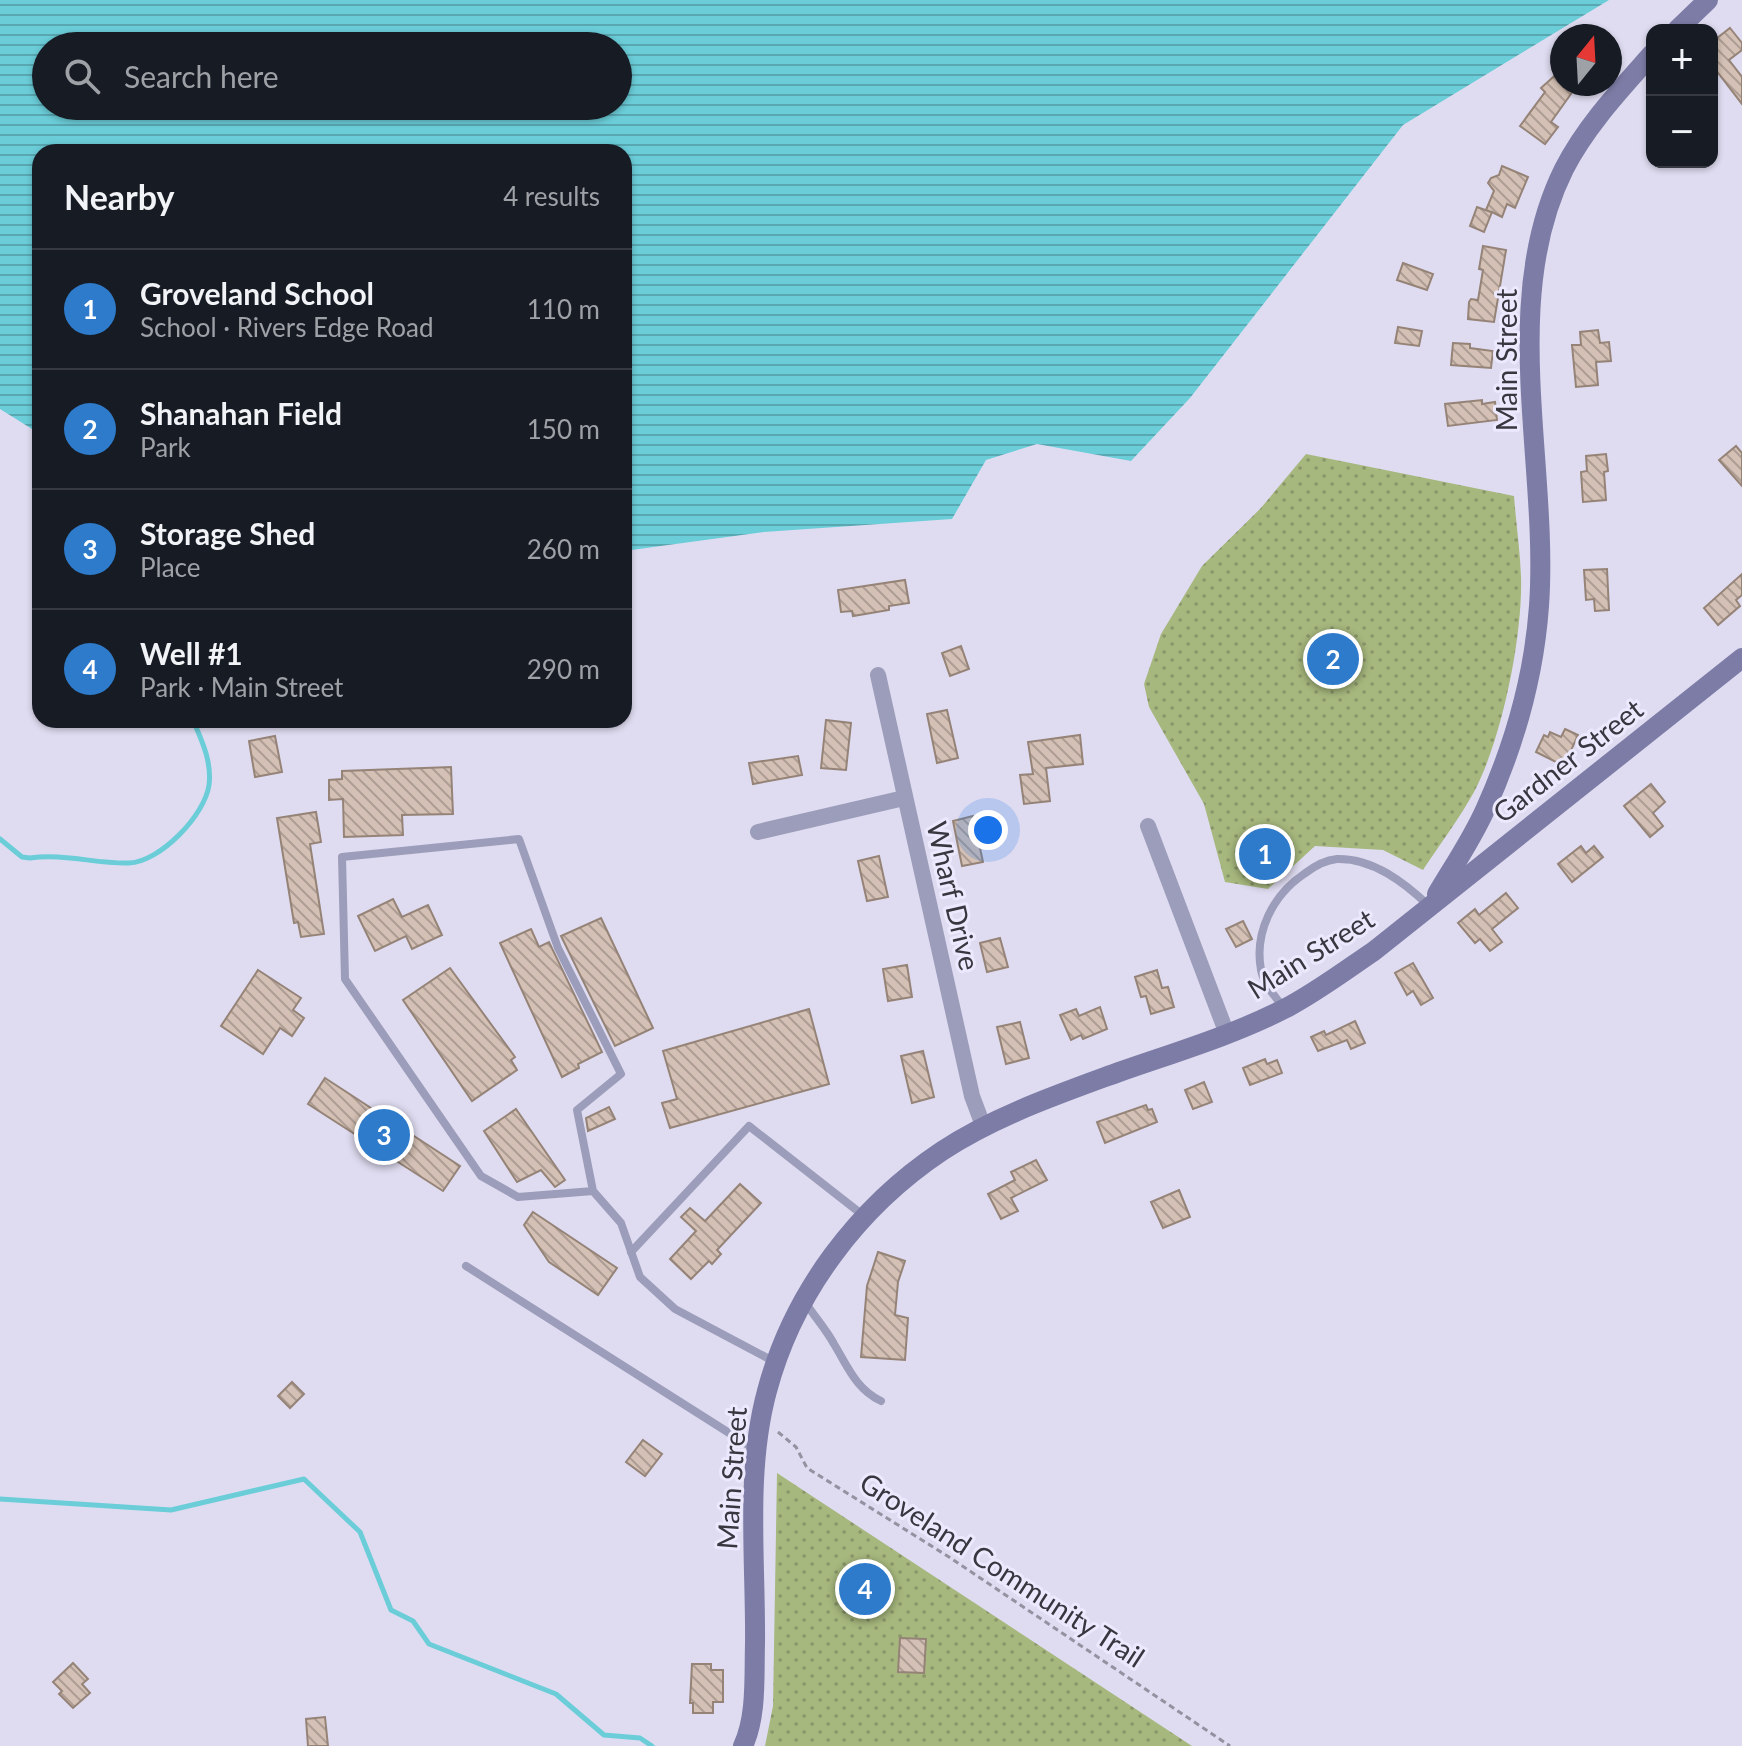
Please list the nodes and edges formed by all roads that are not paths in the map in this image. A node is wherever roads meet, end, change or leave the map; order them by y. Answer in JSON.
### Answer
{"nodes":[{"id":1,"x":1708,"y":0,"type":"edge"},
{"id":2,"x":1683,"y":24,"type":"edge"},
{"id":3,"x":1646,"y":61,"type":"edge"},
{"id":4,"x":1742,"y":658,"type":"edge"},
{"id":5,"x":878,"y":675,"type":"dead end"},
{"id":6,"x":904,"y":798,"type":"junction"},
{"id":7,"x":1148,"y":826,"type":"dead end"},
{"id":8,"x":758,"y":832,"type":"dead end"},
{"id":9,"x":1430,"y":907,"type":"junction"},
{"id":10,"x":1284,"y":1009,"type":"junction"},
{"id":11,"x":1227,"y":1034,"type":"junction"},
{"id":12,"x":984,"y":1128,"type":"junction"},
{"id":13,"x":593,"y":1191,"type":"junction"},
{"id":14,"x":865,"y":1216,"type":"junction"},
{"id":15,"x":631,"y":1252,"type":"junction"},
{"id":16,"x":466,"y":1266,"type":"dead end"},
{"id":17,"x":804,"y":1302,"type":"junction"},
{"id":18,"x":776,"y":1362,"type":"junction"},
{"id":19,"x":881,"y":1401,"type":"dead end"},
{"id":20,"x":757,"y":1451,"type":"junction"},
{"id":21,"x":743,"y":1746,"type":"edge"}],
"edges":[{"from":1,"to":2,"type":"main road"},
{"from":3,"to":9,"type":"main road","name":"Main Street"},
{"from":4,"to":9,"type":"main road","name":"Gardner Street"},
{"from":5,"to":6,"type":"street","name":"Wharf Drive"},
{"from":6,"to":8,"type":"street"},
{"from":6,"to":12,"type":"street","name":"Wharf Drive"},
{"from":7,"to":11,"type":"street"},
{"from":9,"to":10,"type":"main road","name":"Main Street"},
{"from":9,"to":10,"type":"lane"},
{"from":10,"to":11,"type":"main road","name":"Main Street"},
{"from":11,"to":12,"type":"main road","name":"Main Street"},
{"from":12,"to":14,"type":"main road","name":"Main Street"},
{"from":13,"to":13,"type":"lane"},
{"from":13,"to":15,"type":"lane"},
{"from":14,"to":15,"type":"lane"},
{"from":14,"to":17,"type":"main road","name":"Main Street"},
{"from":15,"to":18,"type":"lane"},
{"from":16,"to":20,"type":"lane"},
{"from":17,"to":18,"type":"main road","name":"Main Street"},
{"from":17,"to":19,"type":"lane"},
{"from":18,"to":20,"type":"main road","name":"Main Street"},
{"from":20,"to":21,"type":"main road","name":"Main Street"}]}
